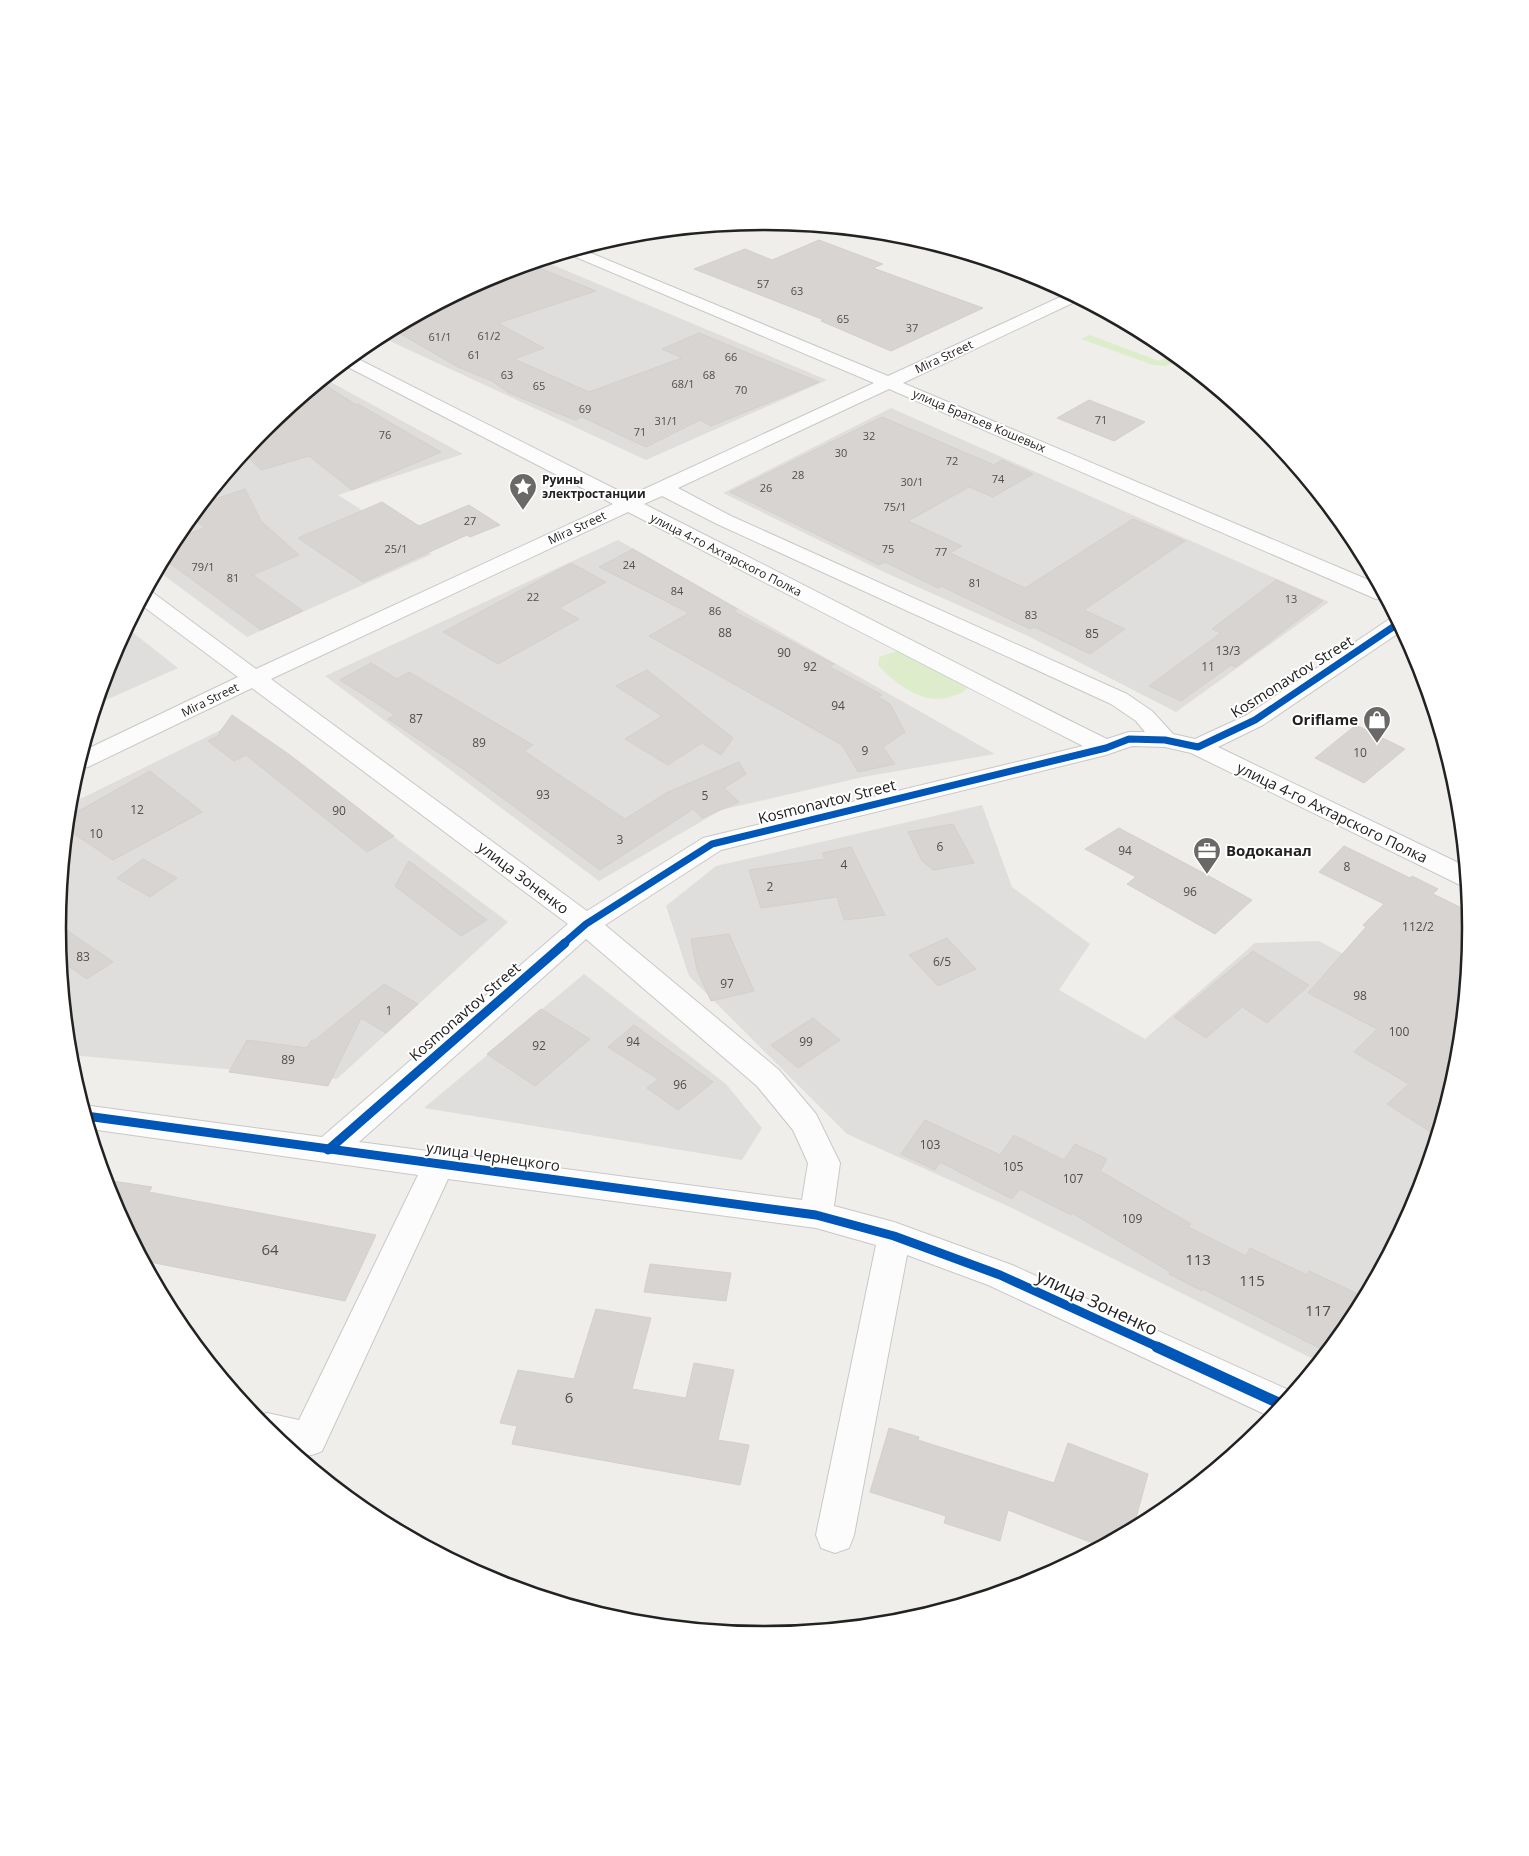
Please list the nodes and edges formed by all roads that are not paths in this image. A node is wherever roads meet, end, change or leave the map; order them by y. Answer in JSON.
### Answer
{"nodes":[{"id":1,"x":582,"y":255,"type":"edge"},
{"id":2,"x":1068,"y":299,"type":"edge"},
{"id":3,"x":354,"y":364,"type":"edge"},
{"id":4,"x":889,"y":383,"type":"junction"},
{"id":5,"x":664,"y":489,"type":"junction"},
{"id":6,"x":627,"y":505,"type":"junction"},
{"id":7,"x":1375,"y":590,"type":"edge"},
{"id":8,"x":148,"y":600,"type":"edge"},
{"id":9,"x":1394,"y":626,"type":"edge"},
{"id":10,"x":255,"y":678,"type":"junction"},
{"id":11,"x":1165,"y":740,"type":"junction"},
{"id":12,"x":1198,"y":747,"type":"junction"},
{"id":13,"x":1106,"y":748,"type":"junction"},
{"id":14,"x":87,"y":758,"type":"edge"},
{"id":15,"x":1460,"y":875,"type":"edge"},
{"id":16,"x":586,"y":924,"type":"junction"},
{"id":17,"x":92,"y":1117,"type":"edge"},
{"id":18,"x":328,"y":1150,"type":"junction"},
{"id":19,"x":439,"y":1164,"type":"junction"},
{"id":20,"x":816,"y":1215,"type":"junction"},
{"id":21,"x":894,"y":1236,"type":"junction"},
{"id":22,"x":1276,"y":1402,"type":"edge"},
{"id":23,"x":283,"y":1433,"type":"edge"},
{"id":24,"x":835,"y":1535,"type":"dead end"}],
"edges":[{"from":1,"to":4,"type":"street","name":"улица Братьев Кошевых"},
{"from":2,"to":4,"type":"street","name":"Mira Street"},
{"from":3,"to":6,"type":"street","name":"улица 4-го Ахтарского Полка"},
{"from":4,"to":5,"type":"street","name":"Mira Street"},
{"from":4,"to":7,"type":"street","name":"улица Братьев Кошевых"},
{"from":5,"to":6,"type":"street","name":"Mira Street"},
{"from":5,"to":11,"type":"street"},
{"from":6,"to":10,"type":"street","name":"Mira Street"},
{"from":6,"to":13,"type":"street","name":"улица 4-го Ахтарского Полка"},
{"from":8,"to":10,"type":"street","name":"улица Зоненко"},
{"from":9,"to":12,"type":"street","name":"Kosmonavtov Street"},
{"from":10,"to":14,"type":"street","name":"Mira Street"},
{"from":10,"to":16,"type":"street","name":"улица Зоненко"},
{"from":11,"to":12,"type":"street","name":"Kosmonavtov Street"},
{"from":11,"to":13,"type":"street","name":"Kosmonavtov Street"},
{"from":12,"to":15,"type":"street","name":"улица 4-го Ахтарского Полка"},
{"from":13,"to":16,"type":"street","name":"Kosmonavtov Street"},
{"from":16,"to":18,"type":"street","name":"Kosmonavtov Street"},
{"from":16,"to":20,"type":"street","name":"улица Зоненко"},
{"from":17,"to":18,"type":"street","name":"улица Чернецкого"},
{"from":18,"to":19,"type":"street","name":"улица Чернецкого"},
{"from":19,"to":20,"type":"street","name":"улица Чернецкого"},
{"from":19,"to":23,"type":"street"},
{"from":20,"to":21,"type":"street","name":"улица Чернецкого"},
{"from":21,"to":22,"type":"street","name":"улица Зоненко"},
{"from":21,"to":24,"type":"street"}]}
